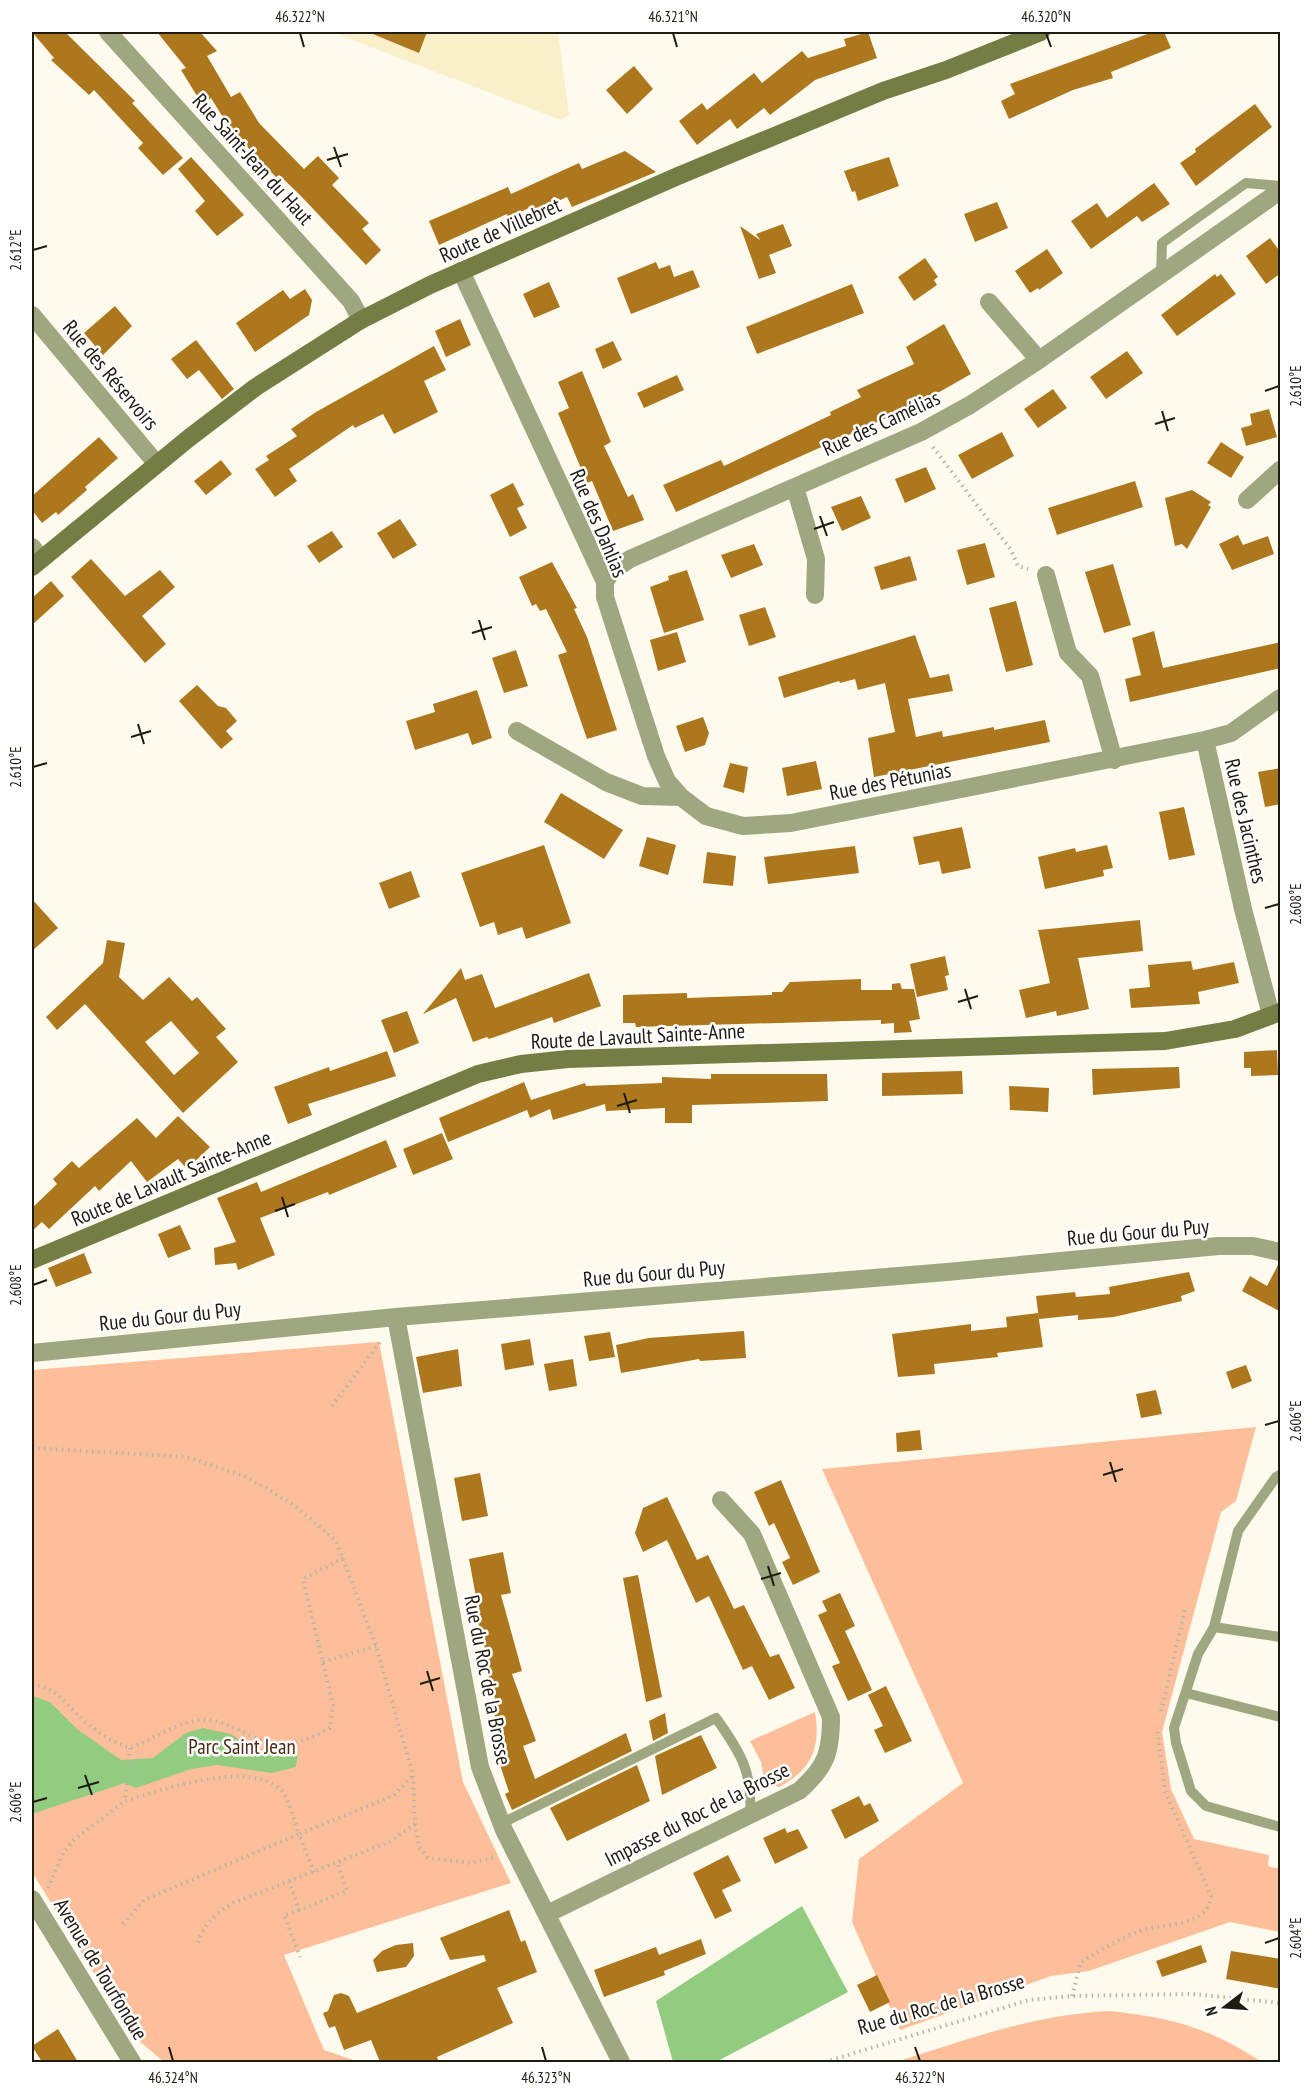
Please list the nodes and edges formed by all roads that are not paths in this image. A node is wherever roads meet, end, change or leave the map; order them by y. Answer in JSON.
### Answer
{"nodes":[{"id":1,"x":108,"y":32,"type":"edge"},
{"id":2,"x":1041,"y":32,"type":"edge"},
{"id":3,"x":1281,"y":188,"type":"edge"},
{"id":4,"x":461,"y":271,"type":"junction"},
{"id":5,"x":1161,"y":275,"type":"junction"},
{"id":6,"x":989,"y":302,"type":"dead end"},
{"id":7,"x":32,"y":315,"type":"edge"},
{"id":8,"x":361,"y":320,"type":"junction"},
{"id":9,"x":1039,"y":360,"type":"junction"},
{"id":10,"x":156,"y":463,"type":"junction"},
{"id":11,"x":1281,"y":470,"type":"edge"},
{"id":12,"x":795,"y":487,"type":"junction"},
{"id":13,"x":1246,"y":500,"type":"dead end"},
{"id":14,"x":35,"y":558,"type":"edge"},
{"id":15,"x":1046,"y":575,"type":"road end"},
{"id":16,"x":604,"y":582,"type":"junction"},
{"id":17,"x":815,"y":595,"type":"dead end"},
{"id":18,"x":1281,"y":698,"type":"edge"},
{"id":19,"x":517,"y":731,"type":"dead end"},
{"id":20,"x":1205,"y":740,"type":"junction"},
{"id":21,"x":1114,"y":760,"type":"junction"},
{"id":22,"x":681,"y":797,"type":"junction"},
{"id":23,"x":1276,"y":1014,"type":"edge"},
{"id":24,"x":1281,"y":1252,"type":"edge"},
{"id":25,"x":32,"y":1260,"type":"edge"},
{"id":26,"x":396,"y":1317,"type":"junction"},
{"id":27,"x":32,"y":1353,"type":"edge"},
{"id":28,"x":1281,"y":1475,"type":"edge"},
{"id":29,"x":721,"y":1500,"type":"dead end"},
{"id":30,"x":1214,"y":1627,"type":"junction"},
{"id":31,"x":1281,"y":1636,"type":"edge"},
{"id":32,"x":1186,"y":1693,"type":"junction"},
{"id":33,"x":1281,"y":1718,"type":"edge"},
{"id":34,"x":750,"y":1815,"type":"junction"},
{"id":35,"x":502,"y":1823,"type":"junction"},
{"id":36,"x":1281,"y":1827,"type":"edge"},
{"id":37,"x":38,"y":1897,"type":"edge"},
{"id":38,"x":547,"y":1914,"type":"junction"},
{"id":39,"x":132,"y":2062,"type":"edge"},
{"id":40,"x":621,"y":2062,"type":"edge"}],
"edges":[{"from":1,"to":8,"type":"street","name":"Rue Saint-Jean du Haut"},
{"from":2,"to":4,"type":"street","name":"Route de Villebret"},
{"from":3,"to":5,"type":"street","name":"Rue des Camélias"},
{"from":3,"to":5,"type":"lane","name":"Rue des Camélias"},
{"from":4,"to":8,"type":"street","name":"Route de Villebret"},
{"from":4,"to":16,"type":"street","name":"Rue des Dahlias"},
{"from":5,"to":9,"type":"street","name":"Rue des Camélias"},
{"from":6,"to":9,"type":"street"},
{"from":7,"to":10,"type":"street","name":"Rue des Réservoirs"},
{"from":8,"to":10,"type":"street","name":"Route de Villebret"},
{"from":9,"to":12,"type":"street","name":"Rue des Camélias"},
{"from":10,"to":14,"type":"street","name":"Route de Villebret"},
{"from":11,"to":13,"type":"street"},
{"from":12,"to":16,"type":"street","name":"Rue des Camélias"},
{"from":12,"to":17,"type":"street"},
{"from":15,"to":21,"type":"street"},
{"from":16,"to":22,"type":"street","name":"Rue des Dahlias"},
{"from":18,"to":20,"type":"street","name":"Rue des Pétunias"},
{"from":19,"to":22,"type":"street"},
{"from":20,"to":21,"type":"street","name":"Rue des Pétunias"},
{"from":20,"to":23,"type":"street","name":"Rue des Jacinthes"},
{"from":21,"to":22,"type":"street","name":"Rue des Pétunias"},
{"from":23,"to":25,"type":"street","name":"Route de Lavault Sainte-Anne"},
{"from":24,"to":26,"type":"street","name":"Rue du Gour du Puy"},
{"from":26,"to":27,"type":"street","name":"Rue du Gour du Puy"},
{"from":26,"to":35,"type":"street","name":"Rue du Roc de la Brosse"},
{"from":28,"to":30,"type":"lane"},
{"from":29,"to":34,"type":"street","name":"Impasse du Roc de la Brosse"},
{"from":30,"to":31,"type":"lane"},
{"from":30,"to":32,"type":"lane"},
{"from":32,"to":33,"type":"lane"},
{"from":32,"to":36,"type":"lane"},
{"from":34,"to":35,"type":"lane"},
{"from":34,"to":38,"type":"street","name":"Impasse du Roc de la Brosse"},
{"from":35,"to":38,"type":"street","name":"Rue du Roc de la Brosse"},
{"from":37,"to":39,"type":"street","name":"Avenue de Tourfondue"},
{"from":38,"to":40,"type":"street","name":"Rue du Roc de la Brosse"}]}
